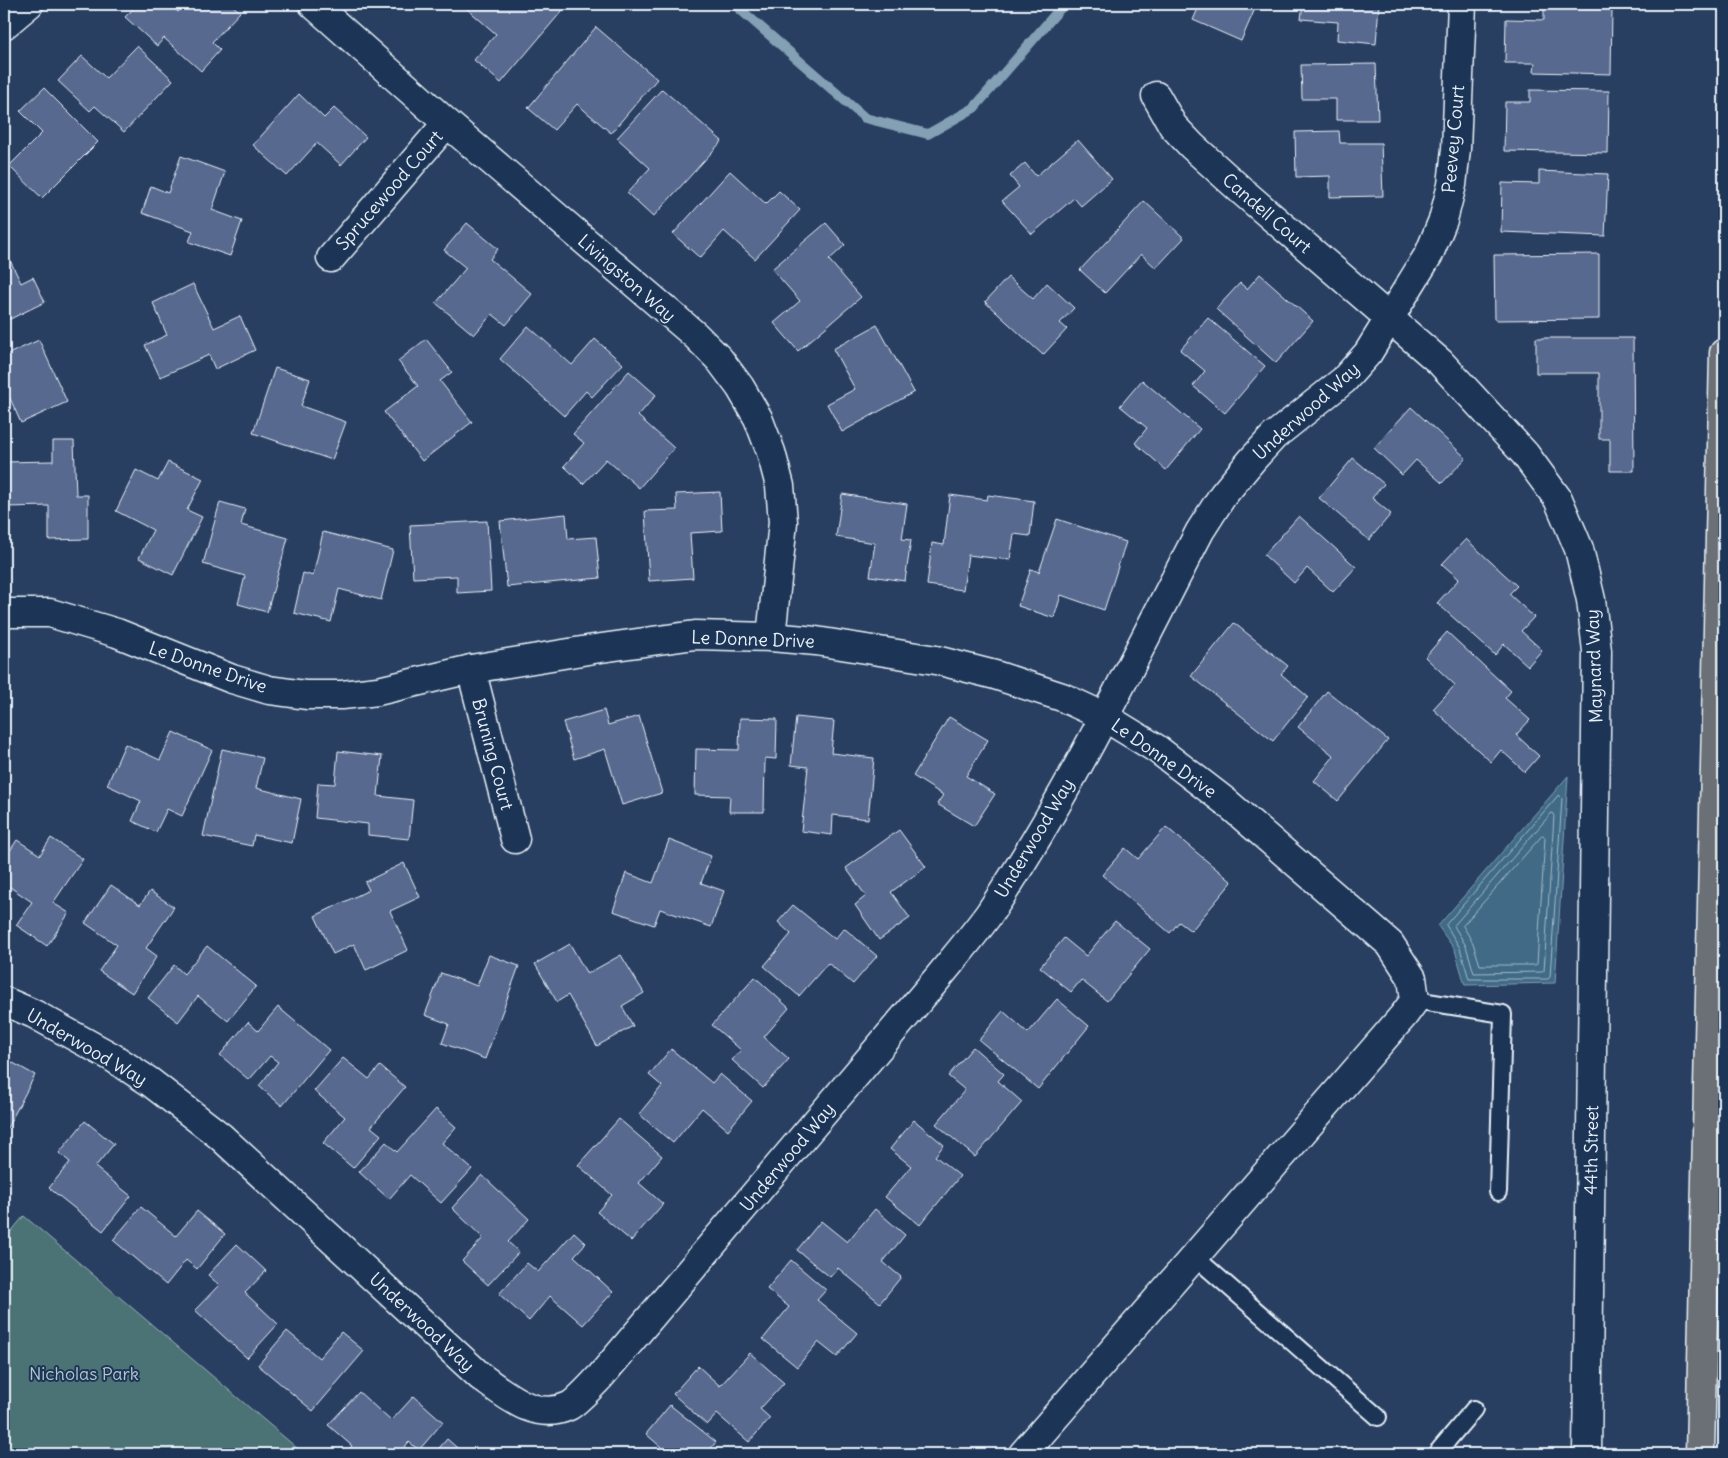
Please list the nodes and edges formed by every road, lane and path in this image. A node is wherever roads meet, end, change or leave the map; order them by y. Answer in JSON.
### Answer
{"nodes":[{"id":1,"x":29,"y":4,"type":"edge"},
{"id":2,"x":313,"y":4,"type":"edge"},
{"id":3,"x":1462,"y":4,"type":"edge"},
{"id":4,"x":4,"y":25,"type":"edge"},
{"id":5,"x":1156,"y":96,"type":"dead end"},
{"id":6,"x":447,"y":123,"type":"junction"},
{"id":7,"x":331,"y":258,"type":"dead end"},
{"id":8,"x":1390,"y":319,"type":"junction"},
{"id":9,"x":1724,"y":353,"type":"edge"},
{"id":10,"x":4,"y":613,"type":"edge"},
{"id":11,"x":771,"y":637,"type":"junction"},
{"id":12,"x":471,"y":669,"type":"junction"},
{"id":13,"x":1103,"y":716,"type":"junction"},
{"id":14,"x":516,"y":839,"type":"dead end"},
{"id":15,"x":1594,"y":845,"type":"joint"},
{"id":16,"x":1413,"y":989,"type":"junction"},
{"id":17,"x":4,"y":1001,"type":"edge"},
{"id":18,"x":1498,"y":1192,"type":"dead end"},
{"id":19,"x":1195,"y":1257,"type":"junction"},
{"id":20,"x":1474,"y":1409,"type":"dead end"},
{"id":21,"x":1378,"y":1417,"type":"dead end"},
{"id":22,"x":1023,"y":1454,"type":"edge"},
{"id":23,"x":1436,"y":1454,"type":"edge"},
{"id":24,"x":1587,"y":1454,"type":"edge"},
{"id":25,"x":1700,"y":1454,"type":"edge"}],
"edges":[{"from":1,"to":4,"type":"street"},
{"from":2,"to":6,"type":"street","name":"Livingston Way"},
{"from":3,"to":8,"type":"street","name":"Peevey Court"},
{"from":5,"to":8,"type":"street","name":"Candell Court"},
{"from":6,"to":7,"type":"street","name":"Sprucewood Court"},
{"from":6,"to":11,"type":"street","name":"Livingston Way"},
{"from":8,"to":13,"type":"street","name":"Underwood Way"},
{"from":8,"to":15,"type":"street","name":"Maynard Way"},
{"from":9,"to":25,"type":"highway"},
{"from":10,"to":12,"type":"street","name":"Le Donne Drive"},
{"from":11,"to":12,"type":"street","name":"Le Donne Drive"},
{"from":11,"to":13,"type":"street","name":"Le Donne Drive"},
{"from":12,"to":14,"type":"street","name":"Bruning Court"},
{"from":13,"to":16,"type":"street","name":"Le Donne Drive"},
{"from":13,"to":17,"type":"street","name":"Underwood Way"},
{"from":15,"to":24,"type":"street","name":"44th Street"},
{"from":16,"to":18,"type":"lane"},
{"from":16,"to":19,"type":"street"},
{"from":19,"to":21,"type":"lane"},
{"from":19,"to":22,"type":"street"},
{"from":20,"to":23,"type":"lane"}]}
